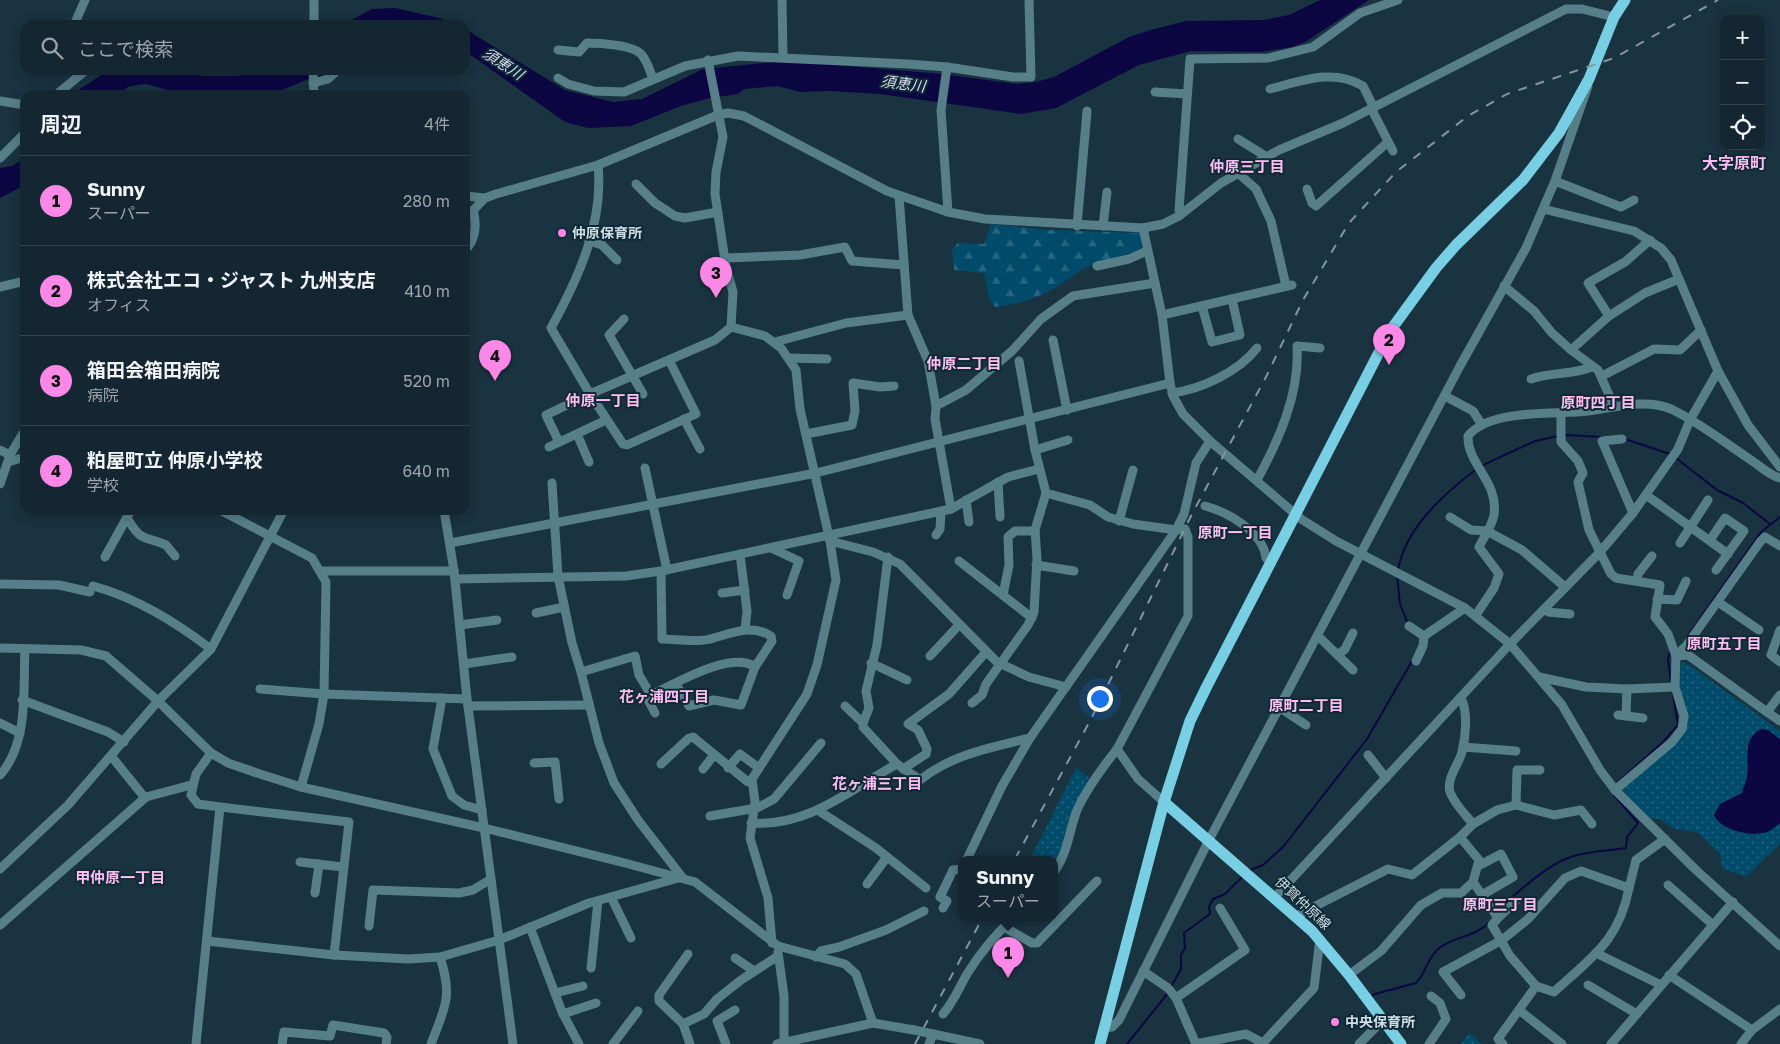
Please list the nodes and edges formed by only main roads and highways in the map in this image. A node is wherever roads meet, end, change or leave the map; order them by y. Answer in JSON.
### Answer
{"nodes":[{"id":1,"x":1625,"y":0,"type":"edge"},
{"id":2,"x":1164,"y":802,"type":"junction"},
{"id":3,"x":1100,"y":1044,"type":"edge"},
{"id":4,"x":1401,"y":1044,"type":"edge"}],
"edges":[{"from":1,"to":2,"type":"main road"},
{"from":2,"to":3,"type":"main road"},
{"from":2,"to":4,"type":"main road","name":"伊賀仲原線"}]}
